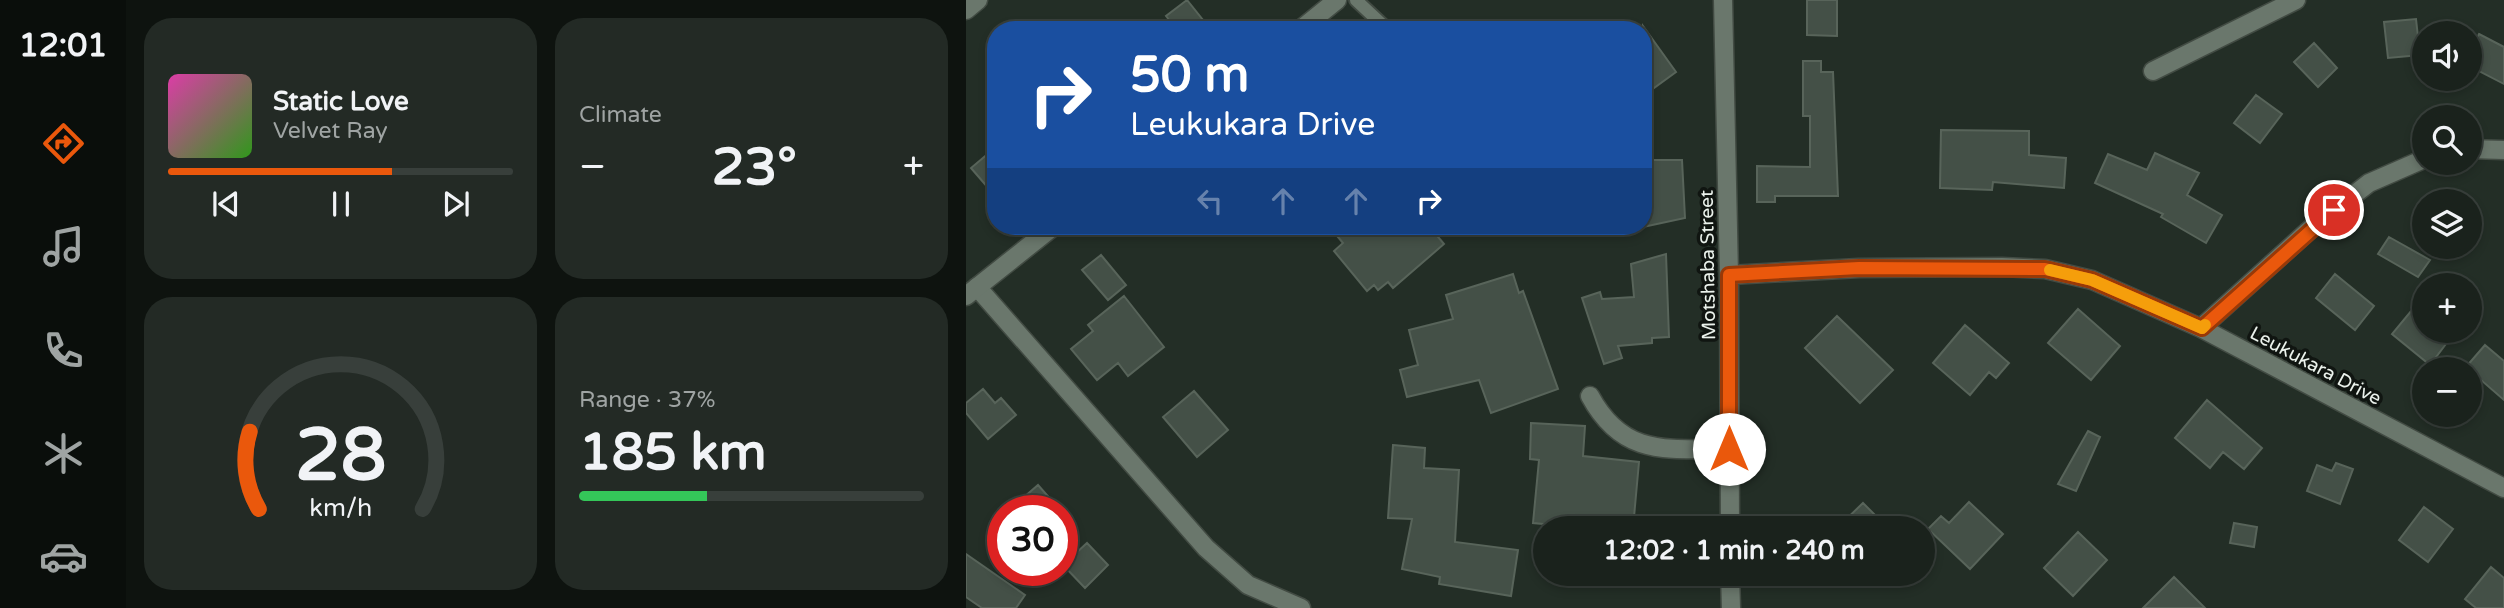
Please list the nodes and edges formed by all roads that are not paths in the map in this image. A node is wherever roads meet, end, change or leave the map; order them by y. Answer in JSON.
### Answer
{"nodes":[{"id":1,"x":978,"y":0,"type":"edge"},
{"id":2,"x":1337,"y":0,"type":"edge"},
{"id":3,"x":1356,"y":0,"type":"edge"},
{"id":4,"x":1723,"y":0,"type":"edge"},
{"id":5,"x":2296,"y":0,"type":"edge"},
{"id":6,"x":966,"y":10,"type":"edge"},
{"id":7,"x":1311,"y":21,"type":"edge"},
{"id":8,"x":1378,"y":21,"type":"edge"},
{"id":9,"x":2152,"y":71,"type":"dead end"},
{"id":10,"x":2482,"y":149,"type":"edge"},
{"id":11,"x":2504,"y":150,"type":"edge"},
{"id":12,"x":2412,"y":164,"type":"edge"},
{"id":13,"x":1043,"y":235,"type":"edge"},
{"id":14,"x":1729,"y":275,"type":"junction"},
{"id":15,"x":972,"y":292,"type":"edge"},
{"id":16,"x":2202,"y":328,"type":"junction"},
{"id":17,"x":1590,"y":396,"type":"dead end"},
{"id":18,"x":1729,"y":449,"type":"junction"},
{"id":19,"x":2504,"y":488,"type":"edge"},
{"id":20,"x":1730,"y":516,"type":"edge"},
{"id":21,"x":1730,"y":586,"type":"edge"},
{"id":22,"x":1301,"y":608,"type":"edge"},
{"id":23,"x":1731,"y":608,"type":"edge"}],
"edges":[{"from":1,"to":6,"type":"street"},
{"from":2,"to":7,"type":"street"},
{"from":3,"to":8,"type":"lane"},
{"from":4,"to":14,"type":"street","name":"Motshaba Street"},
{"from":5,"to":9,"type":"street"},
{"from":10,"to":11,"type":"street"},
{"from":12,"to":16,"type":"street"},
{"from":13,"to":15,"type":"street"},
{"from":14,"to":16,"type":"street","name":"Leukukara Drive"},
{"from":14,"to":18,"type":"street","name":"Motshaba Street"},
{"from":15,"to":22,"type":"street"},
{"from":16,"to":19,"type":"street","name":"Leukukara Drive"},
{"from":17,"to":18,"type":"street"},
{"from":18,"to":20,"type":"street","name":"Motshaba Street"},
{"from":21,"to":23,"type":"street"}]}
